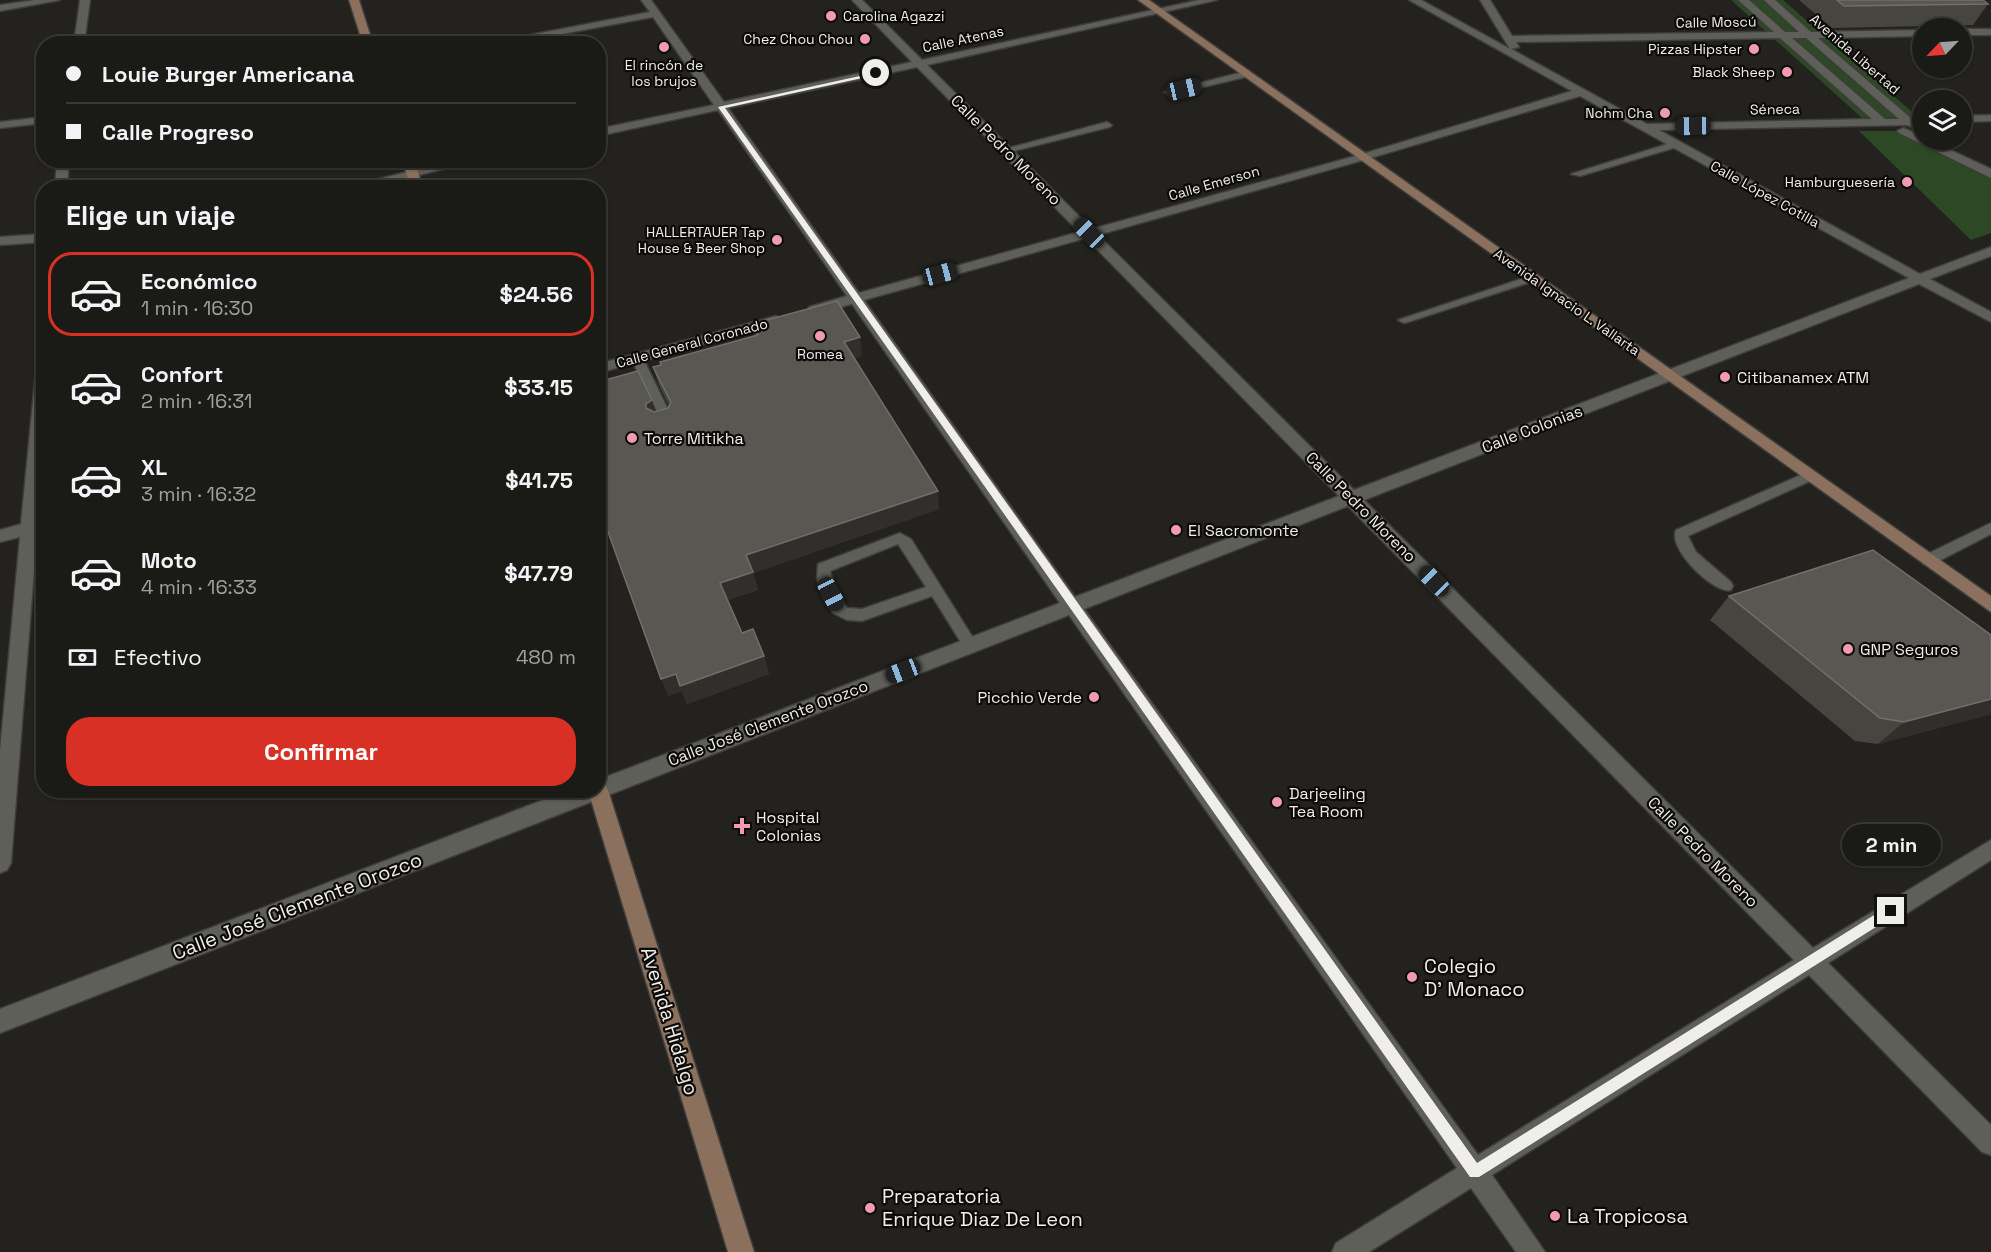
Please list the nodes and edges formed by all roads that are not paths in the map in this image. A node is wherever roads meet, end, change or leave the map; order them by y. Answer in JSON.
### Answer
{"nodes":[{"id":1,"x":55,"y":0,"type":"edge"},
{"id":2,"x":85,"y":0,"type":"edge"},
{"id":3,"x":354,"y":0,"type":"edge"},
{"id":4,"x":857,"y":0,"type":"edge"},
{"id":5,"x":1143,"y":0,"type":"edge"},
{"id":6,"x":1212,"y":0,"type":"edge"},
{"id":7,"x":1414,"y":0,"type":"edge"},
{"id":8,"x":1485,"y":0,"type":"edge"},
{"id":9,"x":1743,"y":0,"type":"edge"},
{"id":10,"x":1769,"y":0,"type":"edge"},
{"id":11,"x":651,"y":7,"type":"edge"},
{"id":12,"x":0,"y":8,"type":"edge"},
{"id":13,"x":1159,"y":11,"type":"junction"},
{"id":14,"x":1972,"y":32,"type":"edge"},
{"id":15,"x":1991,"y":32,"type":"edge"},
{"id":16,"x":1912,"y":33,"type":"edge"},
{"id":17,"x":1809,"y":34,"type":"junction"},
{"id":18,"x":1782,"y":35,"type":"junction"},
{"id":19,"x":80,"y":36,"type":"edge"},
{"id":20,"x":365,"y":36,"type":"edge"},
{"id":21,"x":523,"y":36,"type":"edge"},
{"id":22,"x":1509,"y":39,"type":"junction"},
{"id":23,"x":1522,"y":61,"type":"junction"},
{"id":24,"x":920,"y":63,"type":"junction"},
{"id":25,"x":1247,"y":74,"type":"junction"},
{"id":26,"x":1169,"y":92,"type":"dead end"},
{"id":27,"x":1578,"y":93,"type":"junction"},
{"id":28,"x":721,"y":107,"type":"junction"},
{"id":29,"x":1991,"y":118,"type":"edge"},
{"id":30,"x":1972,"y":119,"type":"edge"},
{"id":31,"x":36,"y":121,"type":"edge"},
{"id":32,"x":1884,"y":122,"type":"junction"},
{"id":33,"x":1909,"y":122,"type":"junction"},
{"id":34,"x":1912,"y":122,"type":"edge"},
{"id":35,"x":1912,"y":123,"type":"edge"},
{"id":36,"x":0,"y":125,"type":"edge"},
{"id":37,"x":1107,"y":125,"type":"dead end"},
{"id":38,"x":1641,"y":127,"type":"junction"},
{"id":39,"x":606,"y":131,"type":"edge"},
{"id":40,"x":1674,"y":145,"type":"junction"},
{"id":41,"x":1006,"y":150,"type":"junction"},
{"id":42,"x":1968,"y":150,"type":"edge"},
{"id":43,"x":1363,"y":157,"type":"junction"},
{"id":44,"x":1991,"y":161,"type":"edge"},
{"id":45,"x":411,"y":168,"type":"edge"},
{"id":46,"x":439,"y":168,"type":"edge"},
{"id":47,"x":413,"y":174,"type":"junction"},
{"id":48,"x":1576,"y":174,"type":"dead end"},
{"id":49,"x":1991,"y":174,"type":"edge"},
{"id":50,"x":386,"y":180,"type":"edge"},
{"id":51,"x":415,"y":180,"type":"edge"},
{"id":52,"x":1089,"y":233,"type":"junction"},
{"id":53,"x":36,"y":239,"type":"edge"},
{"id":54,"x":0,"y":241,"type":"edge"},
{"id":55,"x":1991,"y":251,"type":"edge"},
{"id":56,"x":1918,"y":277,"type":"junction"},
{"id":57,"x":1533,"y":278,"type":"junction"},
{"id":58,"x":856,"y":298,"type":"junction"},
{"id":59,"x":1991,"y":318,"type":"edge"},
{"id":60,"x":1404,"y":320,"type":"dead end"},
{"id":61,"x":638,"y":358,"type":"junction"},
{"id":62,"x":606,"y":367,"type":"edge"},
{"id":63,"x":1669,"y":375,"type":"junction"},
{"id":64,"x":659,"y":425,"type":"edge"},
{"id":65,"x":1810,"y":476,"type":"junction"},
{"id":66,"x":1352,"y":498,"type":"junction"},
{"id":67,"x":36,"y":509,"type":"edge"},
{"id":68,"x":35,"y":527,"type":"edge"},
{"id":69,"x":1991,"y":528,"type":"edge"},
{"id":70,"x":0,"y":536,"type":"edge"},
{"id":71,"x":1928,"y":560,"type":"junction"},
{"id":72,"x":1726,"y":586,"type":"dead end"},
{"id":73,"x":934,"y":590,"type":"junction"},
{"id":74,"x":1991,"y":605,"type":"edge"},
{"id":75,"x":1072,"y":606,"type":"junction"},
{"id":76,"x":970,"y":645,"type":"junction"},
{"id":77,"x":606,"y":787,"type":"edge"},
{"id":78,"x":576,"y":798,"type":"edge"},
{"id":79,"x":599,"y":798,"type":"edge"},
{"id":80,"x":1991,"y":849,"type":"edge"},
{"id":81,"x":0,"y":863,"type":"edge"},
{"id":82,"x":1812,"y":961,"type":"junction"},
{"id":83,"x":0,"y":1021,"type":"edge"},
{"id":84,"x":1991,"y":1143,"type":"edge"},
{"id":85,"x":1475,"y":1172,"type":"junction"},
{"id":86,"x":741,"y":1252,"type":"edge"},
{"id":87,"x":1345,"y":1252,"type":"edge"},
{"id":88,"x":1532,"y":1252,"type":"edge"}],
"edges":[{"from":1,"to":12,"type":"street"},
{"from":2,"to":19,"type":"street"},
{"from":3,"to":20,"type":"main road"},
{"from":4,"to":24,"type":"street","name":"Calle Pedro Moreno"},
{"from":5,"to":13,"type":"main road","name":"Avenida Ignacio L. Vallarta"},
{"from":6,"to":13,"type":"street","name":"Calle Atenas"},
{"from":7,"to":23,"type":"street","name":"Calle López Cotilla"},
{"from":8,"to":22,"type":"street"},
{"from":9,"to":18,"type":"street"},
{"from":10,"to":17,"type":"street","name":"Avenida Libertad"},
{"from":11,"to":21,"type":"street"},
{"from":11,"to":28,"type":"street"},
{"from":13,"to":24,"type":"street","name":"Calle Atenas"},
{"from":13,"to":25,"type":"main road","name":"Avenida Ignacio L. Vallarta"},
{"from":14,"to":15,"type":"street"},
{"from":16,"to":17,"type":"street","name":"Calle Moscú"},
{"from":17,"to":18,"type":"street","name":"Calle Moscú"},
{"from":17,"to":33,"type":"street","name":"Avenida Libertad"},
{"from":18,"to":22,"type":"street","name":"Calle Moscú"},
{"from":18,"to":32,"type":"street"},
{"from":22,"to":23,"type":"street"},
{"from":23,"to":27,"type":"street","name":"Calle López Cotilla"},
{"from":24,"to":28,"type":"street","name":"Calle Atenas"},
{"from":24,"to":41,"type":"street","name":"Calle Pedro Moreno"},
{"from":25,"to":26,"type":"lane"},
{"from":25,"to":43,"type":"main road","name":"Avenida Ignacio L. Vallarta"},
{"from":27,"to":38,"type":"street","name":"Calle López Cotilla"},
{"from":27,"to":43,"type":"street","name":"Calle Emerson"},
{"from":28,"to":39,"type":"street","name":"Calle Atenas"},
{"from":28,"to":58,"type":"street"},
{"from":29,"to":30,"type":"lane"},
{"from":31,"to":36,"type":"street"},
{"from":32,"to":33,"type":"street","name":"Séneca"},
{"from":32,"to":38,"type":"street","name":"Séneca"},
{"from":32,"to":49,"type":"street"},
{"from":33,"to":34,"type":"lane"},
{"from":33,"to":35,"type":"street","name":"Avenida Libertad"},
{"from":37,"to":41,"type":"lane"},
{"from":38,"to":40,"type":"street","name":"Calle López Cotilla"},
{"from":40,"to":48,"type":"lane"},
{"from":40,"to":56,"type":"street","name":"Calle López Cotilla"},
{"from":41,"to":52,"type":"street","name":"Calle Pedro Moreno"},
{"from":42,"to":44,"type":"street"},
{"from":43,"to":52,"type":"street","name":"Calle Emerson"},
{"from":43,"to":57,"type":"main road","name":"Avenida Ignacio L. Vallarta"},
{"from":45,"to":47,"type":"main road"},
{"from":46,"to":47,"type":"street"},
{"from":47,"to":50,"type":"street"},
{"from":47,"to":51,"type":"main road"},
{"from":52,"to":58,"type":"street","name":"Calle Emerson"},
{"from":52,"to":66,"type":"street","name":"Calle Pedro Moreno"},
{"from":53,"to":54,"type":"street"},
{"from":55,"to":56,"type":"street","name":"Calle Colonias"},
{"from":56,"to":59,"type":"street","name":"Calle López Cotilla"},
{"from":56,"to":63,"type":"street","name":"Calle Colonias"},
{"from":57,"to":60,"type":"lane"},
{"from":57,"to":63,"type":"main road","name":"Avenida Ignacio L. Vallarta"},
{"from":58,"to":61,"type":"street","name":"Calle General Coronado"},
{"from":58,"to":75,"type":"street"},
{"from":61,"to":62,"type":"street","name":"Calle General Coronado"},
{"from":61,"to":64,"type":"lane"},
{"from":63,"to":65,"type":"main road","name":"Avenida Ignacio L. Vallarta"},
{"from":63,"to":66,"type":"street","name":"Calle Colonias"},
{"from":65,"to":71,"type":"main road","name":"Avenida Ignacio L. Vallarta"},
{"from":65,"to":72,"type":"lane"},
{"from":66,"to":75,"type":"street","name":"Calle Colonias"},
{"from":66,"to":82,"type":"street","name":"Calle Pedro Moreno"},
{"from":67,"to":68,"type":"street"},
{"from":68,"to":70,"type":"street"},
{"from":68,"to":81,"type":"street"},
{"from":69,"to":71,"type":"lane"},
{"from":71,"to":74,"type":"main road","name":"Avenida Ignacio L. Vallarta"},
{"from":73,"to":73,"type":"lane"},
{"from":73,"to":76,"type":"lane"},
{"from":75,"to":76,"type":"street","name":"Calle José Clemente Orozco"},
{"from":75,"to":85,"type":"street"},
{"from":76,"to":77,"type":"street","name":"Calle José Clemente Orozco"},
{"from":78,"to":83,"type":"street","name":"Calle José Clemente Orozco"},
{"from":79,"to":86,"type":"main road","name":"Avenida Hidalgo"},
{"from":80,"to":82,"type":"street"},
{"from":82,"to":84,"type":"street","name":"Calle Pedro Moreno"},
{"from":82,"to":85,"type":"street"},
{"from":85,"to":87,"type":"street"},
{"from":85,"to":88,"type":"street"}]}
